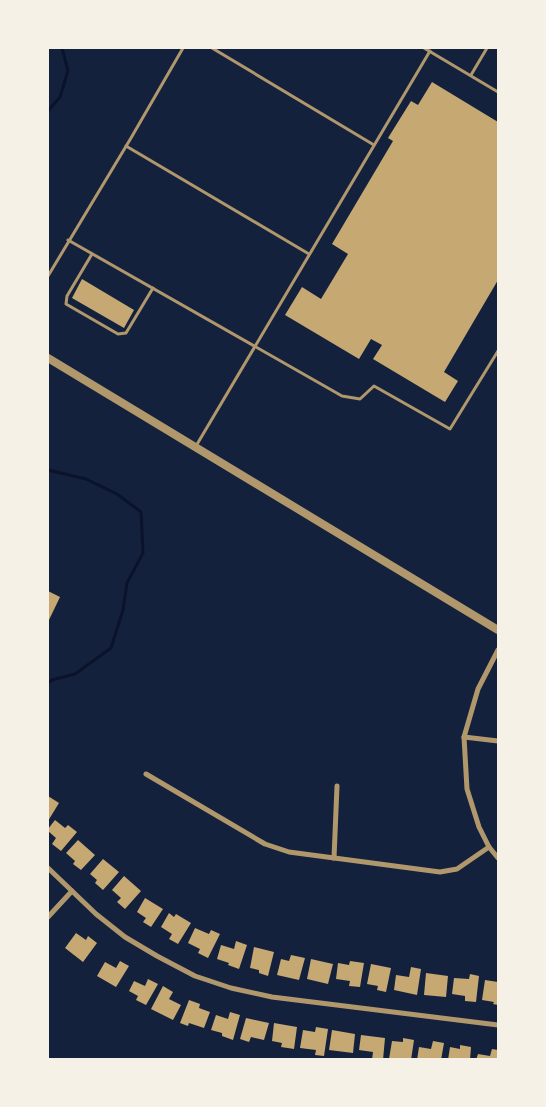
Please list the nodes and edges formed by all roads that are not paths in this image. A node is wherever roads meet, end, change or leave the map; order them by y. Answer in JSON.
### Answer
{"nodes":[{"id":1,"x":183,"y":48,"type":"edge"},
{"id":2,"x":212,"y":48,"type":"edge"},
{"id":3,"x":424,"y":48,"type":"edge"},
{"id":4,"x":487,"y":48,"type":"edge"},
{"id":5,"x":430,"y":51,"type":"junction"},
{"id":6,"x":471,"y":76,"type":"junction"},
{"id":7,"x":498,"y":92,"type":"edge"},
{"id":8,"x":374,"y":145,"type":"junction"},
{"id":9,"x":126,"y":146,"type":"junction"},
{"id":10,"x":68,"y":240,"type":"junction"},
{"id":11,"x":92,"y":254,"type":"junction"},
{"id":12,"x":310,"y":254,"type":"junction"},
{"id":13,"x":48,"y":276,"type":"edge"},
{"id":14,"x":153,"y":288,"type":"junction"},
{"id":15,"x":255,"y":346,"type":"junction"},
{"id":16,"x":498,"y":351,"type":"edge"},
{"id":17,"x":48,"y":358,"type":"edge"},
{"id":18,"x":196,"y":446,"type":"junction"},
{"id":19,"x":498,"y":630,"type":"edge"},
{"id":20,"x":498,"y":650,"type":"edge"},
{"id":21,"x":464,"y":737,"type":"junction"},
{"id":22,"x":498,"y":741,"type":"edge"},
{"id":23,"x":146,"y":774,"type":"dead end"},
{"id":24,"x":337,"y":786,"type":"dead end"},
{"id":25,"x":489,"y":847,"type":"junction"},
{"id":26,"x":334,"y":858,"type":"junction"},
{"id":27,"x":498,"y":858,"type":"edge"},
{"id":28,"x":48,"y":868,"type":"edge"},
{"id":29,"x":72,"y":890,"type":"junction"},
{"id":30,"x":48,"y":918,"type":"edge"},
{"id":31,"x":498,"y":1026,"type":"edge"}],
"edges":[{"from":1,"to":9,"type":"lane"},
{"from":2,"to":8,"type":"lane"},
{"from":3,"to":5,"type":"lane"},
{"from":4,"to":6,"type":"lane"},
{"from":5,"to":6,"type":"lane"},
{"from":5,"to":8,"type":"lane"},
{"from":6,"to":7,"type":"lane"},
{"from":8,"to":12,"type":"lane"},
{"from":9,"to":10,"type":"lane"},
{"from":9,"to":12,"type":"lane"},
{"from":10,"to":11,"type":"lane"},
{"from":10,"to":13,"type":"lane"},
{"from":11,"to":14,"type":"lane"},
{"from":11,"to":14,"type":"lane"},
{"from":12,"to":15,"type":"lane"},
{"from":14,"to":15,"type":"lane"},
{"from":15,"to":16,"type":"lane"},
{"from":15,"to":18,"type":"lane"},
{"from":17,"to":18,"type":"street"},
{"from":18,"to":19,"type":"street"},
{"from":20,"to":21,"type":"street"},
{"from":21,"to":22,"type":"street"},
{"from":21,"to":25,"type":"street"},
{"from":23,"to":26,"type":"street"},
{"from":24,"to":26,"type":"street"},
{"from":25,"to":26,"type":"street"},
{"from":25,"to":27,"type":"street"},
{"from":28,"to":29,"type":"street"},
{"from":29,"to":30,"type":"street"},
{"from":29,"to":31,"type":"street"}]}
